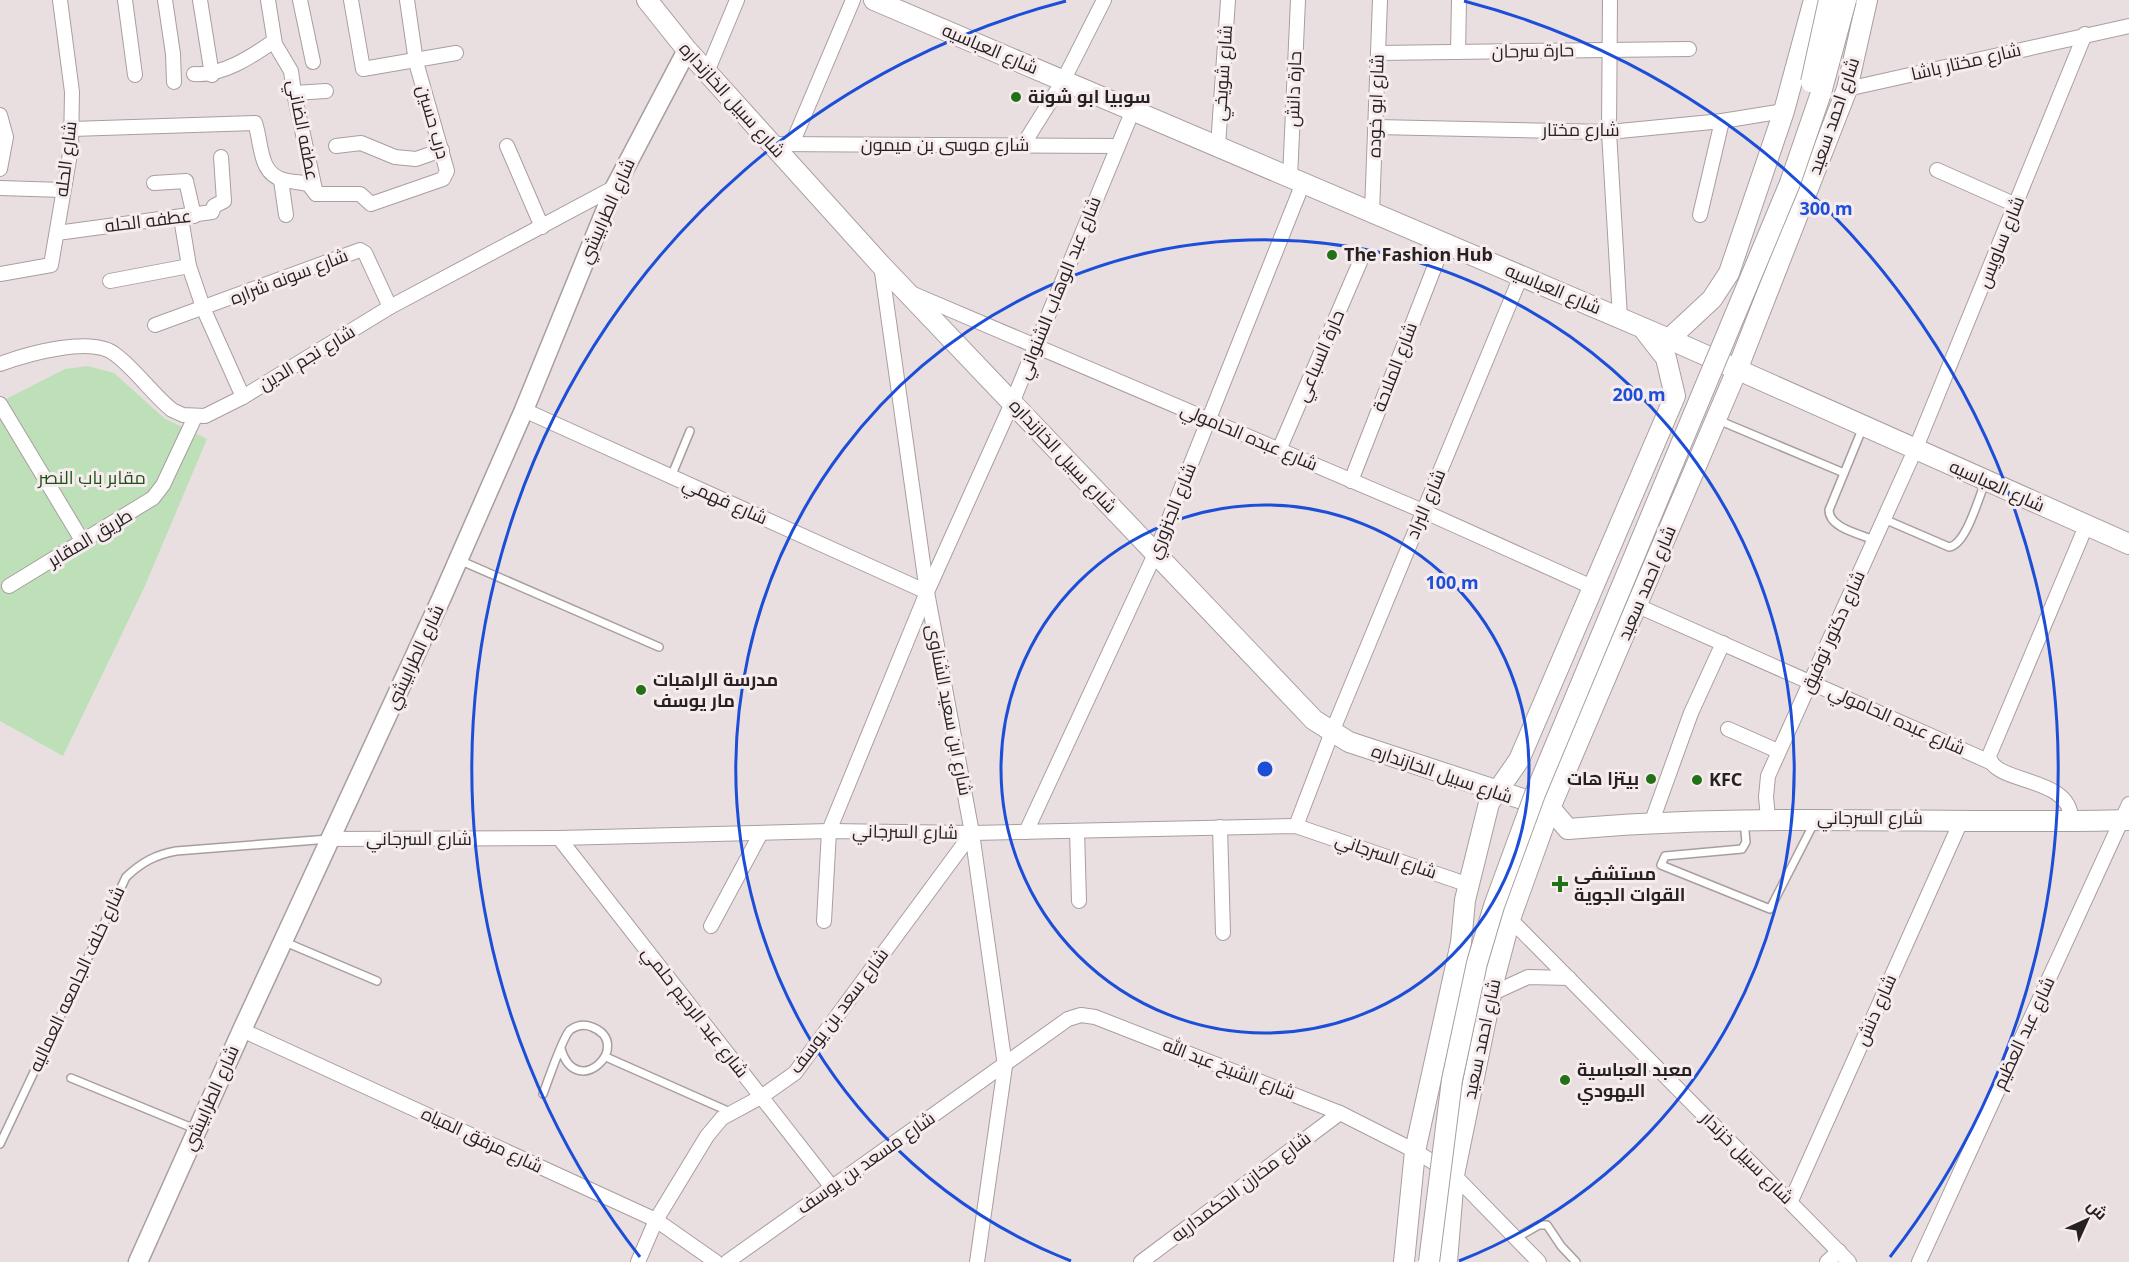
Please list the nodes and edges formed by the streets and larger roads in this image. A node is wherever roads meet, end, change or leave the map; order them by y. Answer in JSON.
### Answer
{"nodes":[{"id":1,"x":60,"y":0,"type":"edge"},
{"id":2,"x":124,"y":0,"type":"edge"},
{"id":3,"x":165,"y":0,"type":"edge"},
{"id":4,"x":200,"y":0,"type":"edge"},
{"id":5,"x":268,"y":0,"type":"edge"},
{"id":6,"x":300,"y":0,"type":"edge"},
{"id":7,"x":351,"y":0,"type":"edge"},
{"id":8,"x":407,"y":0,"type":"edge"},
{"id":9,"x":647,"y":0,"type":"edge"},
{"id":10,"x":737,"y":0,"type":"edge"},
{"id":11,"x":853,"y":0,"type":"edge"},
{"id":12,"x":874,"y":0,"type":"edge"},
{"id":13,"x":1104,"y":0,"type":"edge"},
{"id":14,"x":1228,"y":0,"type":"edge"},
{"id":15,"x":1298,"y":0,"type":"edge"},
{"id":16,"x":1380,"y":0,"type":"edge"},
{"id":17,"x":1460,"y":0,"type":"edge"},
{"id":18,"x":1610,"y":0,"type":"edge"},
{"id":19,"x":1814,"y":0,"type":"edge"},
{"id":20,"x":1829,"y":0,"type":"edge"},
{"id":21,"x":1846,"y":0,"type":"edge"},
{"id":22,"x":1867,"y":0,"type":"edge"},
{"id":23,"x":2129,"y":26,"type":"edge"},
{"id":24,"x":2085,"y":34,"type":"junction"},
{"id":25,"x":274,"y":41,"type":"junction"},
{"id":26,"x":1689,"y":49,"type":"dead end"},
{"id":27,"x":687,"y":50,"type":"junction"},
{"id":28,"x":1610,"y":50,"type":"junction"},
{"id":29,"x":1458,"y":52,"type":"junction"},
{"id":30,"x":456,"y":53,"type":"dead end"},
{"id":31,"x":1378,"y":53,"type":"junction"},
{"id":32,"x":313,"y":62,"type":"dead end"},
{"id":33,"x":416,"y":62,"type":"junction"},
{"id":34,"x":707,"y":72,"type":"junction"},
{"id":35,"x":194,"y":74,"type":"dead end"},
{"id":36,"x":135,"y":75,"type":"dead end"},
{"id":37,"x":212,"y":75,"type":"junction"},
{"id":38,"x":1063,"y":81,"type":"junction"},
{"id":39,"x":174,"y":82,"type":"dead end"},
{"id":40,"x":1847,"y":89,"type":"junction"},
{"id":41,"x":326,"y":91,"type":"dead end"},
{"id":42,"x":294,"y":93,"type":"junction"},
{"id":43,"x":1133,"y":110,"type":"junction"},
{"id":44,"x":1784,"y":111,"type":"junction"},
{"id":45,"x":0,"y":115,"type":"edge"},
{"id":46,"x":1722,"y":122,"type":"junction"},
{"id":47,"x":1376,"y":127,"type":"junction"},
{"id":48,"x":72,"y":129,"type":"junction"},
{"id":49,"x":1609,"y":132,"type":"junction"},
{"id":50,"x":772,"y":144,"type":"junction"},
{"id":51,"x":792,"y":144,"type":"junction"},
{"id":52,"x":1023,"y":145,"type":"junction"},
{"id":53,"x":336,"y":146,"type":"dead end"},
{"id":54,"x":507,"y":146,"type":"dead end"},
{"id":55,"x":1118,"y":146,"type":"junction"},
{"id":56,"x":1218,"y":146,"type":"junction"},
{"id":57,"x":442,"y":150,"type":"junction"},
{"id":58,"x":221,"y":158,"type":"dead end"},
{"id":59,"x":0,"y":169,"type":"edge"},
{"id":60,"x":1937,"y":170,"type":"dead end"},
{"id":61,"x":281,"y":180,"type":"junction"},
{"id":62,"x":1297,"y":180,"type":"junction"},
{"id":63,"x":154,"y":183,"type":"dead end"},
{"id":64,"x":615,"y":187,"type":"junction"},
{"id":65,"x":0,"y":188,"type":"edge"},
{"id":66,"x":63,"y":190,"type":"junction"},
{"id":67,"x":316,"y":194,"type":"junction"},
{"id":68,"x":2016,"y":205,"type":"junction"},
{"id":69,"x":1372,"y":212,"type":"junction"},
{"id":70,"x":286,"y":215,"type":"dead end"},
{"id":71,"x":1700,"y":215,"type":"dead end"},
{"id":72,"x":188,"y":217,"type":"junction"},
{"id":73,"x":542,"y":226,"type":"junction"},
{"id":74,"x":57,"y":233,"type":"junction"},
{"id":75,"x":1440,"y":253,"type":"dead end"},
{"id":76,"x":1735,"y":258,"type":"junction"},
{"id":77,"x":1360,"y":262,"type":"dead end"},
{"id":78,"x":1779,"y":264,"type":"junction"},
{"id":79,"x":189,"y":266,"type":"junction"},
{"id":80,"x":880,"y":266,"type":"junction"},
{"id":81,"x":0,"y":274,"type":"edge"},
{"id":82,"x":1521,"y":276,"type":"junction"},
{"id":83,"x":110,"y":281,"type":"dead end"},
{"id":84,"x":904,"y":290,"type":"junction"},
{"id":85,"x":390,"y":307,"type":"junction"},
{"id":86,"x":204,"y":310,"type":"junction"},
{"id":87,"x":1620,"y":318,"type":"junction"},
{"id":88,"x":155,"y":325,"type":"dead end"},
{"id":89,"x":1641,"y":327,"type":"junction"},
{"id":90,"x":1669,"y":339,"type":"junction"},
{"id":91,"x":1035,"y":345,"type":"junction"},
{"id":92,"x":0,"y":364,"type":"edge"},
{"id":93,"x":1737,"y":370,"type":"junction"},
{"id":94,"x":243,"y":397,"type":"junction"},
{"id":95,"x":1012,"y":403,"type":"junction"},
{"id":96,"x":0,"y":404,"type":"edge"},
{"id":97,"x":524,"y":410,"type":"junction"},
{"id":98,"x":195,"y":417,"type":"junction"},
{"id":99,"x":1209,"y":420,"type":"junction"},
{"id":100,"x":1280,"y":450,"type":"junction"},
{"id":101,"x":1915,"y":450,"type":"junction"},
{"id":102,"x":1351,"y":481,"type":"junction"},
{"id":103,"x":1423,"y":511,"type":"junction"},
{"id":104,"x":2086,"y":526,"type":"junction"},
{"id":105,"x":83,"y":542,"type":"junction"},
{"id":106,"x":2129,"y":544,"type":"edge"},
{"id":107,"x":1155,"y":554,"type":"junction"},
{"id":108,"x":9,"y":586,"type":"dead end"},
{"id":109,"x":1592,"y":587,"type":"junction"},
{"id":110,"x":927,"y":592,"type":"junction"},
{"id":111,"x":1638,"y":606,"type":"junction"},
{"id":112,"x":1723,"y":643,"type":"junction"},
{"id":113,"x":1811,"y":681,"type":"junction"},
{"id":114,"x":1728,"y":729,"type":"dead end"},
{"id":115,"x":1332,"y":732,"type":"junction"},
{"id":116,"x":1779,"y":752,"type":"junction"},
{"id":117,"x":1990,"y":762,"type":"junction"},
{"id":118,"x":1496,"y":793,"type":"junction"},
{"id":119,"x":1550,"y":808,"type":"junction"},
{"id":120,"x":2127,"y":815,"type":"edge"},
{"id":121,"x":1768,"y":818,"type":"junction"},
{"id":122,"x":1962,"y":819,"type":"junction"},
{"id":123,"x":2072,"y":820,"type":"junction"},
{"id":124,"x":1652,"y":821,"type":"junction"},
{"id":125,"x":1296,"y":826,"type":"junction"},
{"id":126,"x":1220,"y":827,"type":"junction"},
{"id":127,"x":829,"y":831,"type":"junction"},
{"id":128,"x":1077,"y":831,"type":"junction"},
{"id":129,"x":1026,"y":832,"type":"junction"},
{"id":130,"x":761,"y":833,"type":"junction"},
{"id":131,"x":972,"y":833,"type":"junction"},
{"id":132,"x":559,"y":838,"type":"junction"},
{"id":133,"x":331,"y":839,"type":"junction"},
{"id":134,"x":1469,"y":885,"type":"junction"},
{"id":135,"x":1079,"y":901,"type":"dead end"},
{"id":136,"x":1510,"y":919,"type":"junction"},
{"id":137,"x":824,"y":921,"type":"dead end"},
{"id":138,"x":711,"y":926,"type":"dead end"},
{"id":139,"x":1224,"y":933,"type":"dead end"},
{"id":140,"x":1569,"y":978,"type":"junction"},
{"id":141,"x":1491,"y":994,"type":"junction"},
{"id":142,"x":242,"y":1030,"type":"junction"},
{"id":143,"x":1005,"y":1066,"type":"junction"},
{"id":144,"x":761,"y":1097,"type":"junction"},
{"id":145,"x":1340,"y":1113,"type":"junction"},
{"id":146,"x":1415,"y":1151,"type":"junction"},
{"id":147,"x":1454,"y":1175,"type":"junction"},
{"id":148,"x":831,"y":1186,"type":"junction"},
{"id":149,"x":1791,"y":1201,"type":"junction"},
{"id":150,"x":656,"y":1220,"type":"junction"},
{"id":151,"x":1839,"y":1251,"type":"junction"},
{"id":152,"x":138,"y":1262,"type":"edge"},
{"id":153,"x":638,"y":1262,"type":"edge"},
{"id":154,"x":716,"y":1262,"type":"edge"},
{"id":155,"x":727,"y":1262,"type":"edge"},
{"id":156,"x":977,"y":1262,"type":"edge"},
{"id":157,"x":1141,"y":1262,"type":"edge"},
{"id":158,"x":1404,"y":1262,"type":"edge"},
{"id":159,"x":1422,"y":1262,"type":"edge"},
{"id":160,"x":1429,"y":1262,"type":"edge"},
{"id":161,"x":1447,"y":1262,"type":"edge"},
{"id":162,"x":1539,"y":1262,"type":"edge"},
{"id":163,"x":1827,"y":1262,"type":"edge"},
{"id":164,"x":1849,"y":1262,"type":"edge"},
{"id":165,"x":1919,"y":1262,"type":"edge"}],
"edges":[{"from":1,"to":48,"type":"street","name":"شارع الحله"},
{"from":2,"to":36,"type":"street"},
{"from":3,"to":39,"type":"street"},
{"from":4,"to":37,"type":"street"},
{"from":5,"to":25,"type":"street","name":"عطفه الضاني"},
{"from":6,"to":32,"type":"street"},
{"from":7,"to":33,"type":"street"},
{"from":8,"to":33,"type":"street","name":"درب حسين"},
{"from":9,"to":27,"type":"main road","name":"شارع سبيل الخازنداره"},
{"from":10,"to":34,"type":"street"},
{"from":11,"to":51,"type":"street"},
{"from":12,"to":38,"type":"main road","name":"شارع العباسيه"},
{"from":13,"to":38,"type":"street"},
{"from":14,"to":56,"type":"street","name":"شارع شويخي"},
{"from":15,"to":62,"type":"street","name":"حارة دانش"},
{"from":16,"to":31,"type":"street","name":"شارع ابو خوده"},
{"from":17,"to":29,"type":"street"},
{"from":18,"to":28,"type":"street"},
{"from":19,"to":44,"type":"main road"},
{"from":20,"to":159,"type":"main road","bridge":true},
{"from":21,"to":160,"type":"main road","bridge":true},
{"from":22,"to":40,"type":"main road","name":"شارع احمد سعيد"},
{"from":23,"to":24,"type":"street","name":"شارع مختار باشا"},
{"from":24,"to":40,"type":"street","name":"شارع مختار باشا"},
{"from":24,"to":68,"type":"street","name":"شارع ساويس"},
{"from":25,"to":37,"type":"street"},
{"from":25,"to":42,"type":"street","name":"عطفه الضاني"},
{"from":26,"to":28,"type":"street","name":"حارة سرحان"},
{"from":27,"to":34,"type":"main road","name":"شارع سبيل الخازنداره"},
{"from":27,"to":64,"type":"street","name":"شارع الطرابيشي"},
{"from":28,"to":29,"type":"street","name":"حارة سرحان"},
{"from":28,"to":49,"type":"street"},
{"from":29,"to":31,"type":"street","name":"حارة سرحان"},
{"from":30,"to":33,"type":"street"},
{"from":31,"to":47,"type":"street","name":"شارع ابو خوده"},
{"from":33,"to":57,"type":"street","name":"درب حسين"},
{"from":34,"to":50,"type":"main road","name":"شارع سبيل الخازنداره"},
{"from":35,"to":37,"type":"street"},
{"from":38,"to":43,"type":"main road","name":"شارع العباسيه"},
{"from":38,"to":52,"type":"street"},
{"from":40,"to":78,"type":"main road","name":"شارع احمد سعيد"},
{"from":41,"to":42,"type":"street"},
{"from":42,"to":67,"type":"street","name":"عطفه الضاني"},
{"from":43,"to":55,"type":"street","name":"شارع عبد الوهاب الشنواني"},
{"from":43,"to":56,"type":"main road","name":"شارع العباسيه"},
{"from":44,"to":46,"type":"street","name":"شارع مختار"},
{"from":44,"to":76,"type":"main road"},
{"from":45,"to":59,"type":"street"},
{"from":46,"to":49,"type":"street","name":"شارع مختار"},
{"from":46,"to":71,"type":"street"},
{"from":47,"to":49,"type":"street","name":"شارع مختار"},
{"from":47,"to":69,"type":"street","name":"شارع ابو خوده"},
{"from":48,"to":61,"type":"street"},
{"from":48,"to":66,"type":"street","name":"شارع الحله"},
{"from":49,"to":87,"type":"street"},
{"from":50,"to":51,"type":"street","name":"شارع موسى بن ميمون"},
{"from":50,"to":80,"type":"main road","name":"شارع سبيل الخازنداره"},
{"from":51,"to":52,"type":"street","name":"شارع موسى بن ميمون"},
{"from":52,"to":55,"type":"street","name":"شارع موسى بن ميمون"},
{"from":53,"to":57,"type":"street"},
{"from":54,"to":73,"type":"street"},
{"from":55,"to":91,"type":"street","name":"شارع عبد الوهاب الشنواني"},
{"from":56,"to":62,"type":"main road","name":"شارع العباسيه"},
{"from":57,"to":67,"type":"street","name":"درب حسين"},
{"from":58,"to":72,"type":"street","name":"عطفه الحله"},
{"from":60,"to":68,"type":"street"},
{"from":61,"to":67,"type":"street","name":"درب حسين"},
{"from":61,"to":70,"type":"street"},
{"from":62,"to":69,"type":"main road","name":"شارع العباسيه"},
{"from":62,"to":99,"type":"street","name":"شارع الجنزوري"},
{"from":63,"to":72,"type":"street"},
{"from":64,"to":73,"type":"street","name":"شارع نجم الدين"},
{"from":64,"to":97,"type":"street","name":"شارع الطرابيشي"},
{"from":65,"to":66,"type":"street"},
{"from":66,"to":74,"type":"street","name":"شارع الحله"},
{"from":68,"to":101,"type":"street","name":"شارع ساويس"},
{"from":69,"to":82,"type":"main road","name":"شارع العباسيه"},
{"from":72,"to":74,"type":"street","name":"عطفه الحله"},
{"from":72,"to":79,"type":"street"},
{"from":73,"to":85,"type":"street","name":"شارع نجم الدين"},
{"from":74,"to":81,"type":"street","name":"شارع الحله"},
{"from":75,"to":102,"type":"street","name":"شارع الملاحة"},
{"from":76,"to":78,"type":"main road"},
{"from":76,"to":90,"type":"main road"},
{"from":77,"to":100,"type":"street","name":"حارة السباعي"},
{"from":78,"to":93,"type":"main road","name":"شارع احمد سعيد"},
{"from":79,"to":83,"type":"street"},
{"from":79,"to":86,"type":"street"},
{"from":80,"to":84,"type":"main road","name":"شارع سبيل الخازنداره"},
{"from":80,"to":110,"type":"street","name":"شارع ابن سعيد الشناوى"},
{"from":82,"to":87,"type":"main road","name":"شارع العباسيه"},
{"from":82,"to":103,"type":"street","name":"شارع البراد"},
{"from":84,"to":91,"type":"street","name":"شارع عبده الحامولي"},
{"from":84,"to":95,"type":"main road","name":"شارع سبيل الخازنداره"},
{"from":85,"to":86,"type":"street","name":"شارع سونه شراره"},
{"from":85,"to":94,"type":"street","name":"شارع نجم الدين"},
{"from":86,"to":88,"type":"street","name":"شارع سونه شراره"},
{"from":86,"to":94,"type":"street"},
{"from":87,"to":89,"type":"main road","name":"شارع العباسيه"},
{"from":89,"to":90,"type":"main road","name":"شارع العباسيه"},
{"from":89,"to":109,"type":"main road"},
{"from":90,"to":93,"type":"main road","name":"شارع العباسيه"},
{"from":91,"to":95,"type":"street","name":"شارع عبد الوهاب الشنواني"},
{"from":91,"to":99,"type":"street","name":"شارع عبده الحامولي"},
{"from":92,"to":98,"type":"street"},
{"from":93,"to":101,"type":"main road","name":"شارع العباسيه"},
{"from":93,"to":111,"type":"main road","name":"شارع احمد سعيد"},
{"from":94,"to":98,"type":"street","name":"شارع نجم الدين"},
{"from":95,"to":107,"type":"main road","name":"شارع سبيل الخازنداره"},
{"from":95,"to":110,"type":"street","name":"شارع عبد الوهاب الشنواني"},
{"from":96,"to":105,"type":"street"},
{"from":97,"to":110,"type":"street","name":"شارع فهمي"},
{"from":97,"to":133,"type":"street","name":"شارع الطرابيشي"},
{"from":98,"to":105,"type":"street","name":"طريق المقابر"},
{"from":99,"to":100,"type":"street","name":"شارع عبده الحامولي"},
{"from":99,"to":107,"type":"street","name":"شارع الجنزوري"},
{"from":100,"to":102,"type":"street","name":"شارع عبده الحامولي"},
{"from":101,"to":104,"type":"main road","name":"شارع العباسيه"},
{"from":101,"to":113,"type":"street","name":"شارع دكتور توفيق"},
{"from":102,"to":103,"type":"street","name":"شارع عبده الحامولي"},
{"from":103,"to":109,"type":"street","name":"شارع عبده الحامولي"},
{"from":103,"to":115,"type":"street","name":"شارع البراد"},
{"from":104,"to":106,"type":"main road","name":"شارع العباسيه"},
{"from":104,"to":117,"type":"street"},
{"from":105,"to":108,"type":"street","name":"طريق المقابر"},
{"from":107,"to":115,"type":"main road","name":"شارع سبيل الخازنداره"},
{"from":107,"to":129,"type":"street","name":"شارع الجنزوري"},
{"from":109,"to":118,"type":"main road"},
{"from":110,"to":127,"type":"street","name":"شارع عبد الوهاب الشنواني"},
{"from":110,"to":131,"type":"street","name":"شارع ابن سعيد الشناوى"},
{"from":111,"to":112,"type":"street","name":"شارع عبده الحامولي"},
{"from":111,"to":119,"type":"main road","name":"شارع احمد سعيد"},
{"from":112,"to":113,"type":"street","name":"شارع عبده الحامولي"},
{"from":112,"to":124,"type":"street"},
{"from":113,"to":116,"type":"street","name":"شارع دكتور توفيق"},
{"from":113,"to":117,"type":"street","name":"شارع عبده الحامولي"},
{"from":114,"to":116,"type":"street"},
{"from":115,"to":118,"type":"main road","name":"شارع سبيل الخازنداره"},
{"from":115,"to":125,"type":"street","name":"شارع البراد"},
{"from":116,"to":121,"type":"street","name":"شارع دكتور توفيق"},
{"from":117,"to":123,"type":"street"},
{"from":118,"to":119,"type":"main road","name":"شارع سبيل الخازنداره"},
{"from":118,"to":134,"type":"main road"},
{"from":119,"to":124,"type":"main road","name":"شارع السرجاني"},
{"from":119,"to":136,"type":"main road","name":"شارع احمد سعيد"},
{"from":120,"to":123,"type":"main road","name":"شارع السرجاني"},
{"from":120,"to":165,"type":"street","name":"شارع عبد العظيم"},
{"from":121,"to":122,"type":"main road","name":"شارع السرجاني"},
{"from":121,"to":124,"type":"main road","name":"شارع السرجاني"},
{"from":122,"to":123,"type":"main road","name":"شارع السرجاني"},
{"from":122,"to":149,"type":"street","name":"شارع دنش"},
{"from":125,"to":126,"type":"street","name":"شارع السرجاني"},
{"from":125,"to":134,"type":"street","name":"شارع السرجاني"},
{"from":126,"to":128,"type":"street","name":"شارع السرجاني"},
{"from":126,"to":139,"type":"street"},
{"from":127,"to":130,"type":"street","name":"شارع السرجاني"},
{"from":127,"to":131,"type":"street","name":"شارع السرجاني"},
{"from":127,"to":137,"type":"street","name":"شارع عبد الوهاب الشنواني"},
{"from":128,"to":129,"type":"street","name":"شارع السرجاني"},
{"from":128,"to":135,"type":"street"},
{"from":129,"to":131,"type":"street","name":"شارع السرجاني"},
{"from":130,"to":132,"type":"street","name":"شارع السرجاني"},
{"from":130,"to":138,"type":"street"},
{"from":131,"to":143,"type":"street","name":"شارع ابن سعيد الشناوى"},
{"from":131,"to":144,"type":"street","name":"شارع سعد بن يوسف"},
{"from":132,"to":133,"type":"street","name":"شارع السرجاني"},
{"from":132,"to":144,"type":"street","name":"شارع عبد الرحيم حلمي"},
{"from":133,"to":142,"type":"street","name":"شارع الطرابيشي"},
{"from":134,"to":146,"type":"main road"},
{"from":136,"to":140,"type":"street","name":"شارع سبيل خزندار"},
{"from":136,"to":141,"type":"main road","name":"شارع احمد سعيد"},
{"from":140,"to":141,"type":"street"},
{"from":140,"to":149,"type":"street","name":"شارع سبيل خزندار"},
{"from":141,"to":147,"type":"main road","name":"شارع احمد سعيد"},
{"from":142,"to":150,"type":"street","name":"شارع مرفق المياه"},
{"from":142,"to":152,"type":"street","name":"شارع الطرابيشي"},
{"from":143,"to":145,"type":"street","name":"شارع الشيخ عبد الله"},
{"from":143,"to":148,"type":"street","name":"شارع مسعد بن يوسف"},
{"from":143,"to":156,"type":"street","name":"شارع ابن سعيد الشناوى"},
{"from":144,"to":148,"type":"street","name":"شارع عبد الرحيم حلمي"},
{"from":144,"to":150,"type":"street","name":"شارع سعد بن يوسف"},
{"from":145,"to":146,"type":"street","name":"شارع الشيخ عبد الله"},
{"from":145,"to":157,"type":"street","name":"شارع مخازن الحكمداريه"},
{"from":146,"to":147,"type":"street","name":"شارع الشيخ عبد الله"},
{"from":146,"to":158,"type":"main road"},
{"from":147,"to":161,"type":"main road","name":"شارع احمد سعيد"},
{"from":147,"to":162,"type":"street","name":"شارع الشيخ عبد الله"},
{"from":148,"to":155,"type":"street","name":"شارع مسعد بن يوسف"},
{"from":149,"to":151,"type":"street","name":"شارع سبيل خزندار"},
{"from":150,"to":153,"type":"street","name":"شارع سعد بن يوسف"},
{"from":150,"to":154,"type":"street","name":"شارع مرفق المياه"},
{"from":151,"to":163,"type":"street"},
{"from":151,"to":164,"type":"street","name":"شارع سبيل خزندار"}]}
